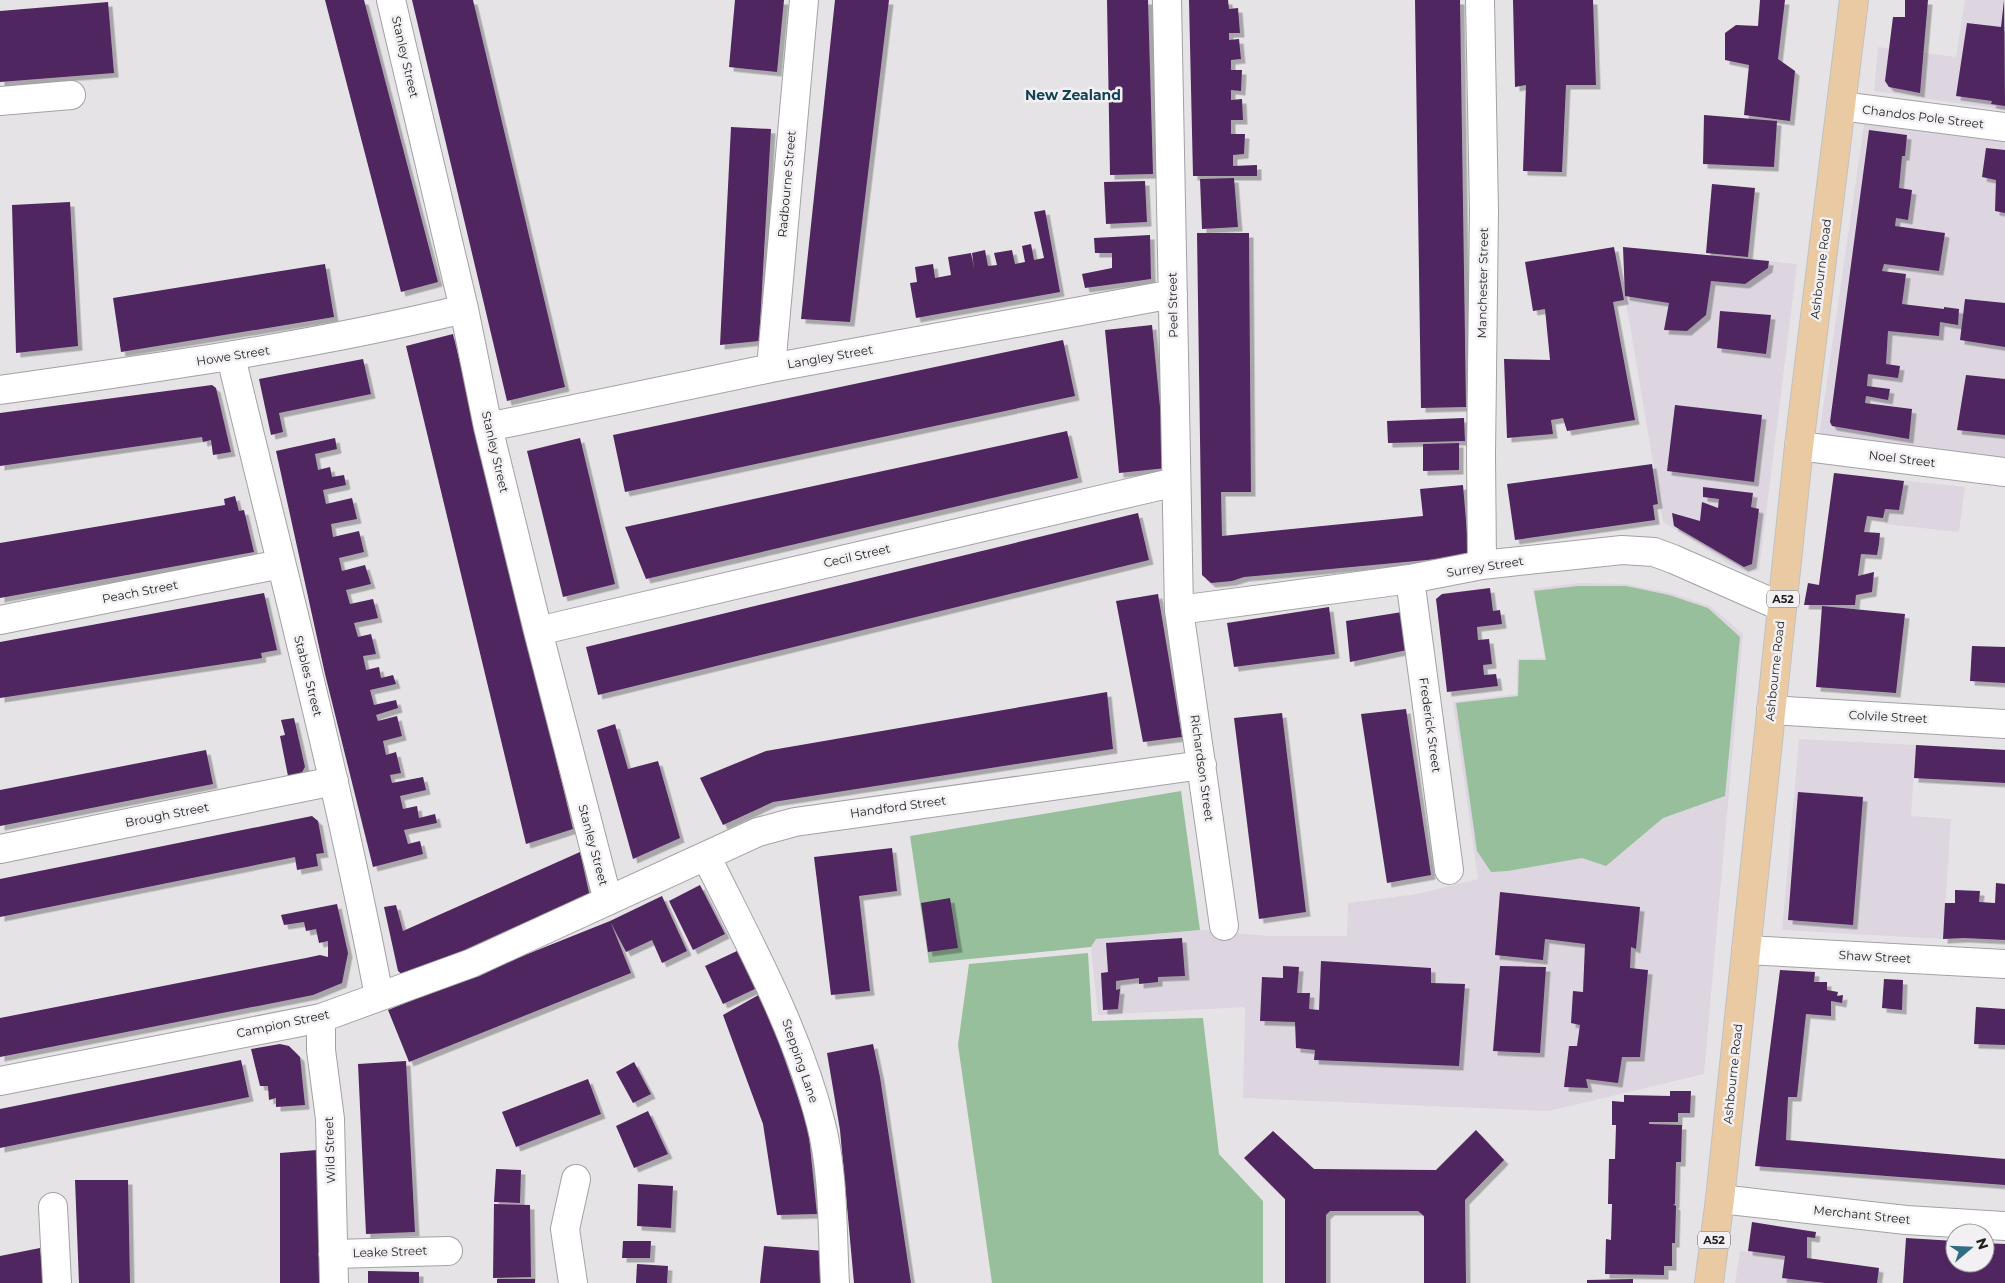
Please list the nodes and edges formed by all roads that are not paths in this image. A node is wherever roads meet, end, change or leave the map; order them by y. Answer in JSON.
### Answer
{"nodes":[{"id":1,"x":391,"y":0,"type":"edge"},
{"id":2,"x":804,"y":0,"type":"edge"},
{"id":3,"x":1166,"y":0,"type":"edge"},
{"id":4,"x":1480,"y":0,"type":"edge"},
{"id":5,"x":1854,"y":0,"type":"edge"},
{"id":6,"x":71,"y":95,"type":"dead end"},
{"id":7,"x":0,"y":101,"type":"edge"},
{"id":8,"x":1841,"y":106,"type":"junction"},
{"id":9,"x":2005,"y":128,"type":"edge"},
{"id":10,"x":1174,"y":294,"type":"junction"},
{"id":11,"x":464,"y":309,"type":"junction"},
{"id":12,"x":231,"y":357,"type":"junction"},
{"id":13,"x":771,"y":368,"type":"junction"},
{"id":14,"x":0,"y":390,"type":"edge"},
{"id":15,"x":488,"y":428,"type":"junction"},
{"id":16,"x":1799,"y":446,"type":"junction"},
{"id":17,"x":2005,"y":472,"type":"edge"},
{"id":18,"x":1176,"y":482,"type":"junction"},
{"id":19,"x":281,"y":564,"type":"junction"},
{"id":20,"x":1482,"y":566,"type":"junction"},
{"id":21,"x":1410,"y":579,"type":"junction"},
{"id":22,"x":1782,"y":607,"type":"junction"},
{"id":23,"x":1179,"y":610,"type":"junction"},
{"id":24,"x":0,"y":620,"type":"edge"},
{"id":25,"x":538,"y":631,"type":"junction"},
{"id":26,"x":1771,"y":710,"type":"junction"},
{"id":27,"x":2005,"y":724,"type":"edge"},
{"id":28,"x":1202,"y":765,"type":"junction"},
{"id":29,"x":334,"y":781,"type":"junction"},
{"id":30,"x":0,"y":849,"type":"edge"},
{"id":31,"x":706,"y":856,"type":"junction"},
{"id":32,"x":1449,"y":870,"type":"dead end"},
{"id":33,"x":608,"y":901,"type":"junction"},
{"id":34,"x":1224,"y":926,"type":"dead end"},
{"id":35,"x":1746,"y":950,"type":"junction"},
{"id":36,"x":2005,"y":964,"type":"edge"},
{"id":37,"x":379,"y":996,"type":"junction"},
{"id":38,"x":321,"y":1018,"type":"junction"},
{"id":39,"x":0,"y":1081,"type":"edge"},
{"id":40,"x":576,"y":1180,"type":"dead end"},
{"id":41,"x":1720,"y":1199,"type":"junction"},
{"id":42,"x":53,"y":1207,"type":"dead end"},
{"id":43,"x":2005,"y":1226,"type":"edge"},
{"id":44,"x":448,"y":1251,"type":"dead end"},
{"id":45,"x":333,"y":1254,"type":"junction"},
{"id":46,"x":57,"y":1283,"type":"edge"},
{"id":47,"x":334,"y":1283,"type":"edge"},
{"id":48,"x":573,"y":1283,"type":"edge"},
{"id":49,"x":835,"y":1283,"type":"edge"},
{"id":50,"x":1709,"y":1283,"type":"edge"}],
"edges":[{"from":1,"to":11,"type":"street","name":"Stanley Street"},
{"from":2,"to":13,"type":"street","name":"Radbourne Street"},
{"from":3,"to":10,"type":"street","name":"Peel Street"},
{"from":4,"to":20,"type":"street","name":"Manchester Street"},
{"from":5,"to":8,"type":"main road","name":"Ashbourne Road","number":"A52"},
{"from":6,"to":7,"type":"street"},
{"from":8,"to":9,"type":"street","name":"Chandos Pole Street"},
{"from":8,"to":16,"type":"main road","name":"Ashbourne Road","number":"A52"},
{"from":10,"to":13,"type":"street","name":"Langley Street"},
{"from":10,"to":18,"type":"street","name":"Peel Street"},
{"from":11,"to":12,"type":"street","name":"Howe Street"},
{"from":11,"to":15,"type":"street","name":"Stanley Street"},
{"from":12,"to":14,"type":"street","name":"Howe Street"},
{"from":12,"to":19,"type":"street","name":"Stables Street"},
{"from":13,"to":15,"type":"street","name":"Langley Street"},
{"from":15,"to":25,"type":"street","name":"Stanley Street"},
{"from":16,"to":17,"type":"street","name":"Noel Street"},
{"from":16,"to":22,"type":"main road","name":"Ashbourne Road","number":"A52"},
{"from":18,"to":23,"type":"street","name":"Peel Street"},
{"from":18,"to":25,"type":"street","name":"Cecil Street"},
{"from":19,"to":24,"type":"street","name":"Peach Street"},
{"from":19,"to":29,"type":"street","name":"Stables Street"},
{"from":20,"to":21,"type":"street","name":"Surrey Street"},
{"from":20,"to":22,"type":"street","name":"Surrey Street"},
{"from":21,"to":23,"type":"street","name":"Surrey Street"},
{"from":21,"to":32,"type":"street","name":"Frederick Street"},
{"from":22,"to":26,"type":"main road","name":"Ashbourne Road","number":"A52"},
{"from":23,"to":28,"type":"street","name":"Richardson Street"},
{"from":25,"to":33,"type":"street","name":"Stanley Street"},
{"from":26,"to":27,"type":"street","name":"Colvile Street"},
{"from":26,"to":35,"type":"main road","name":"Ashbourne Road","number":"A52"},
{"from":28,"to":31,"type":"street","name":"Handford Street"},
{"from":28,"to":34,"type":"street","name":"Richardson Street"},
{"from":29,"to":30,"type":"street","name":"Brough Street"},
{"from":29,"to":37,"type":"street","name":"Stables Street"},
{"from":31,"to":33,"type":"street","name":"Handford Street"},
{"from":31,"to":49,"type":"street","name":"Stepping Lane"},
{"from":33,"to":37,"type":"street","name":"Campion Street"},
{"from":35,"to":36,"type":"street","name":"Shaw Street"},
{"from":35,"to":41,"type":"main road","name":"Ashbourne Road","number":"A52"},
{"from":37,"to":38,"type":"street","name":"Campion Street"},
{"from":38,"to":39,"type":"street","name":"Campion Street"},
{"from":38,"to":45,"type":"street","name":"Wild Street"},
{"from":40,"to":48,"type":"street"},
{"from":41,"to":43,"type":"street","name":"Merchant Street"},
{"from":41,"to":50,"type":"main road","name":"Ashbourne Road","number":"A52"},
{"from":42,"to":46,"type":"street"},
{"from":44,"to":45,"type":"street","name":"Leake Street"},
{"from":45,"to":47,"type":"street","name":"Wild Street"}]}
